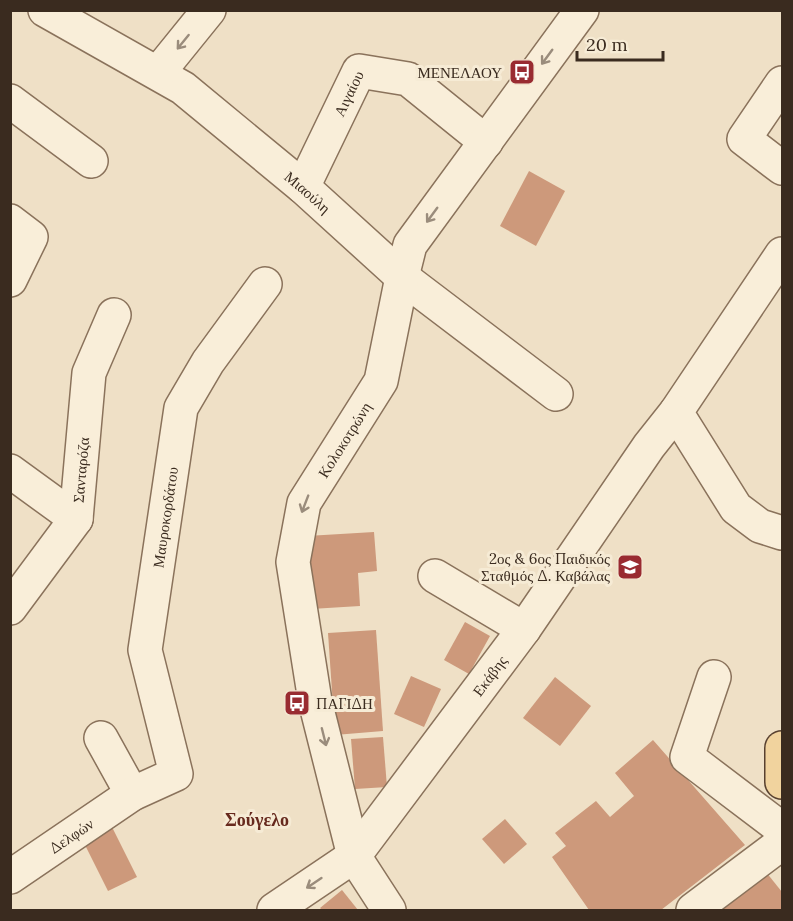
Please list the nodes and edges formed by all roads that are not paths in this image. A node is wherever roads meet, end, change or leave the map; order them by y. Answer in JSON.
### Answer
{"nodes":[{"id":1,"x":45,"y":10,"type":"edge"},
{"id":2,"x":209,"y":10,"type":"edge"},
{"id":3,"x":582,"y":10,"type":"edge"},
{"id":4,"x":80,"y":19,"type":"edge"},
{"id":5,"x":158,"y":73,"type":"junction"},
{"id":6,"x":783,"y":83,"type":"edge"},
{"id":7,"x":10,"y":100,"type":"edge"},
{"id":8,"x":486,"y":142,"type":"junction"},
{"id":9,"x":91,"y":161,"type":"dead end"},
{"id":10,"x":783,"y":168,"type":"edge"},
{"id":11,"x":303,"y":187,"type":"junction"},
{"id":12,"x":21,"y":229,"type":"edge"},
{"id":13,"x":783,"y":254,"type":"edge"},
{"id":14,"x":402,"y":277,"type":"junction"},
{"id":15,"x":10,"y":280,"type":"edge"},
{"id":16,"x":265,"y":284,"type":"dead end"},
{"id":17,"x":114,"y":315,"type":"dead end"},
{"id":18,"x":556,"y":394,"type":"dead end"},
{"id":19,"x":676,"y":412,"type":"junction"},
{"id":20,"x":10,"y":471,"type":"edge"},
{"id":21,"x":76,"y":519,"type":"junction"},
{"id":22,"x":783,"y":533,"type":"edge"},
{"id":23,"x":435,"y":576,"type":"dead end"},
{"id":24,"x":10,"y":608,"type":"edge"},
{"id":25,"x":524,"y":629,"type":"junction"},
{"id":26,"x":714,"y":677,"type":"dead end"},
{"id":27,"x":101,"y":738,"type":"dead end"},
{"id":28,"x":783,"y":748,"type":"edge"},
{"id":29,"x":176,"y":774,"type":"joint"},
{"id":30,"x":783,"y":782,"type":"edge"},
{"id":31,"x":132,"y":794,"type":"junction"},
{"id":32,"x":783,"y":829,"type":"edge"},
{"id":33,"x":783,"y":843,"type":"edge"},
{"id":34,"x":354,"y":856,"type":"junction"},
{"id":35,"x":10,"y":877,"type":"edge"},
{"id":36,"x":274,"y":910,"type":"edge"},
{"id":37,"x":388,"y":910,"type":"edge"},
{"id":38,"x":693,"y":910,"type":"edge"}],
"edges":[{"from":1,"to":4,"type":"street","name":"Μιαούλη"},
{"from":2,"to":5,"type":"street","one_way":true},
{"from":3,"to":8,"type":"street","name":"Κολοκοτρώνη","one_way":true},
{"from":4,"to":5,"type":"street","name":"Μιαούλη"},
{"from":5,"to":11,"type":"street","name":"Μιαούλη"},
{"from":6,"to":10,"type":"street"},
{"from":7,"to":9,"type":"street"},
{"from":8,"to":11,"type":"street","name":"Αιγαίου"},
{"from":8,"to":14,"type":"street","name":"Κολοκοτρώνη","one_way":true},
{"from":11,"to":14,"type":"street","name":"Μιαούλη"},
{"from":12,"to":15,"type":"street"},
{"from":13,"to":19,"type":"street","name":"Εκάβης"},
{"from":14,"to":18,"type":"street","name":"Μιαούλη"},
{"from":14,"to":34,"type":"street","name":"Κολοκοτρώνη","one_way":true},
{"from":16,"to":29,"type":"street","name":"Μαυροκορδάτου"},
{"from":17,"to":21,"type":"street","name":"Σανταρόζα"},
{"from":19,"to":22,"type":"street"},
{"from":19,"to":25,"type":"street","name":"Εκάβης"},
{"from":20,"to":21,"type":"street"},
{"from":21,"to":24,"type":"street","name":"Σανταρόζα"},
{"from":23,"to":25,"type":"street"},
{"from":25,"to":34,"type":"street","name":"Εκάβης"},
{"from":26,"to":32,"type":"street"},
{"from":27,"to":31,"type":"street"},
{"from":28,"to":30,"type":"main road"},
{"from":29,"to":31,"type":"street","name":"Δελφών"},
{"from":31,"to":35,"type":"street","name":"Δελφών"},
{"from":33,"to":38,"type":"street"},
{"from":34,"to":36,"type":"street","name":"Εκάβης","one_way":true},
{"from":34,"to":37,"type":"street","name":"Κολοκοτρώνη"}]}
